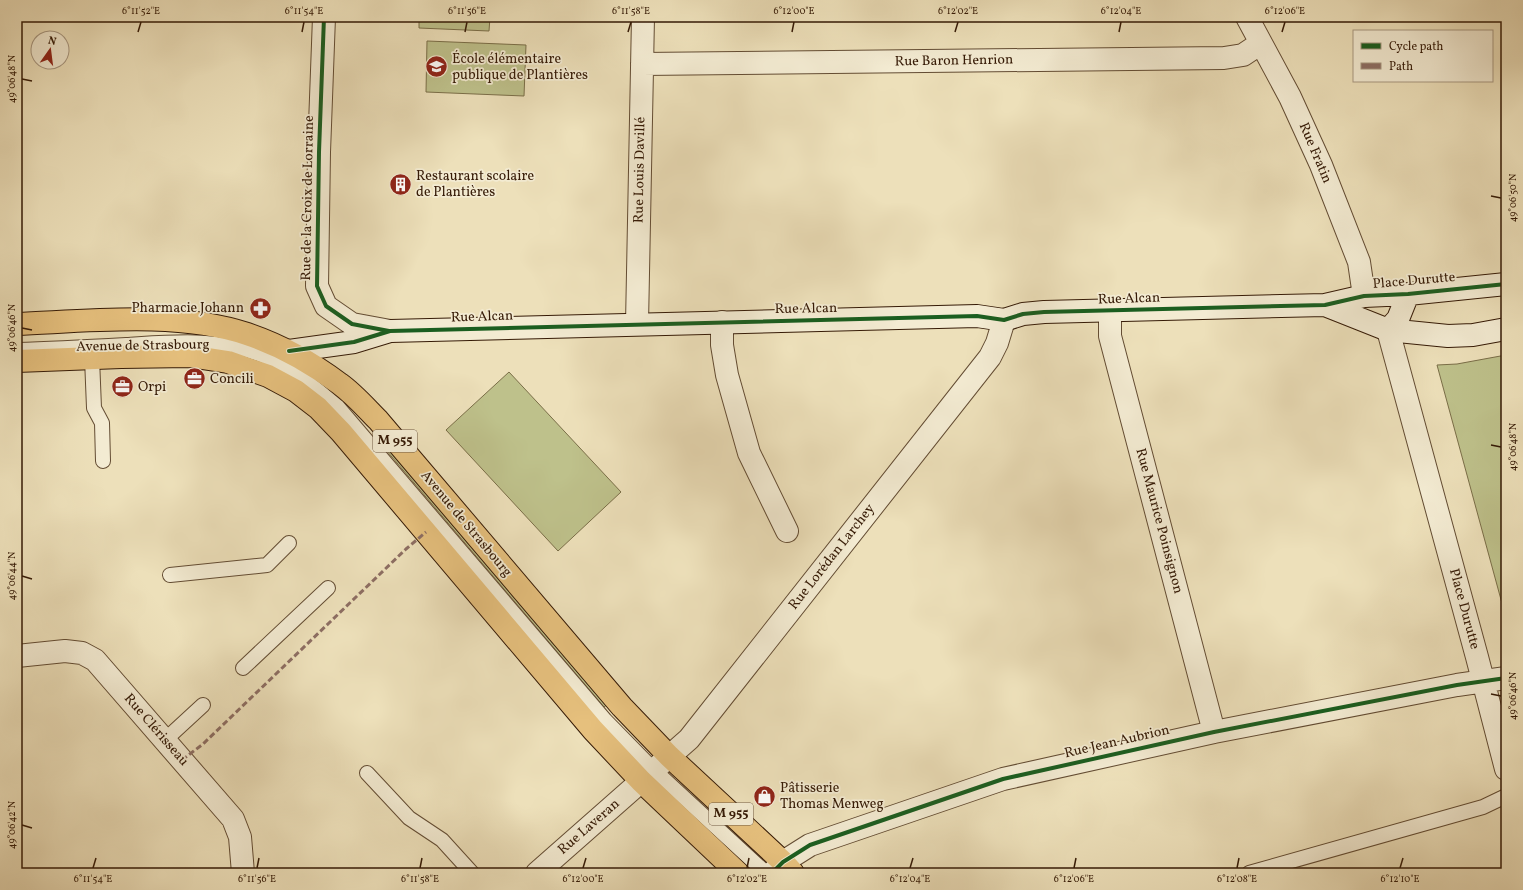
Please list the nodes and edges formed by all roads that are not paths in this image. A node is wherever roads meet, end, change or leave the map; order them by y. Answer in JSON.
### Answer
{"nodes":[{"id":1,"x":324,"y":17,"type":"edge"},
{"id":2,"x":644,"y":17,"type":"edge"},
{"id":3,"x":1247,"y":17,"type":"edge"},
{"id":4,"x":1261,"y":43,"type":"junction"},
{"id":5,"x":642,"y":64,"type":"junction"},
{"id":6,"x":1506,"y":284,"type":"edge"},
{"id":7,"x":1408,"y":294,"type":"junction"},
{"id":8,"x":1364,"y":296,"type":"junction"},
{"id":9,"x":1325,"y":305,"type":"junction"},
{"id":10,"x":1110,"y":310,"type":"junction"},
{"id":11,"x":1004,"y":320,"type":"junction"},
{"id":12,"x":722,"y":322,"type":"junction"},
{"id":13,"x":17,"y":324,"type":"edge"},
{"id":14,"x":637,"y":324,"type":"junction"},
{"id":15,"x":1506,"y":329,"type":"edge"},
{"id":16,"x":1388,"y":330,"type":"junction"},
{"id":17,"x":390,"y":331,"type":"junction"},
{"id":18,"x":17,"y":350,"type":"edge"},
{"id":19,"x":289,"y":351,"type":"junction"},
{"id":20,"x":92,"y":358,"type":"junction"},
{"id":21,"x":17,"y":362,"type":"edge"},
{"id":22,"x":103,"y":461,"type":"dead end"},
{"id":23,"x":787,"y":531,"type":"dead end"},
{"id":24,"x":289,"y":543,"type":"dead end"},
{"id":25,"x":170,"y":576,"type":"dead end"},
{"id":26,"x":328,"y":588,"type":"dead end"},
{"id":27,"x":17,"y":656,"type":"edge"},
{"id":28,"x":243,"y":668,"type":"dead end"},
{"id":29,"x":1506,"y":678,"type":"edge"},
{"id":30,"x":1484,"y":682,"type":"junction"},
{"id":31,"x":203,"y":705,"type":"dead end"},
{"id":32,"x":1214,"y":732,"type":"junction"},
{"id":33,"x":165,"y":740,"type":"junction"},
{"id":34,"x":654,"y":769,"type":"junction"},
{"id":35,"x":1506,"y":769,"type":"edge"},
{"id":36,"x":367,"y":773,"type":"dead end"},
{"id":37,"x":1506,"y":796,"type":"edge"},
{"id":38,"x":776,"y":871,"type":"edge"},
{"id":39,"x":243,"y":873,"type":"edge"},
{"id":40,"x":472,"y":873,"type":"edge"},
{"id":41,"x":537,"y":873,"type":"edge"},
{"id":42,"x":738,"y":873,"type":"edge"},
{"id":43,"x":1249,"y":873,"type":"edge"}],
"edges":[{"from":1,"to":17,"type":"street","name":"Rue de la Croix de Lorraine"},
{"from":2,"to":5,"type":"street","name":"Rue Louis Davillé"},
{"from":3,"to":4,"type":"street","name":"Rue Fratin"},
{"from":4,"to":5,"type":"street","name":"Rue Baron Henrion"},
{"from":4,"to":8,"type":"street","name":"Rue Fratin"},
{"from":5,"to":14,"type":"street","name":"Rue Louis Davillé"},
{"from":6,"to":7,"type":"street","name":"Place Durutte"},
{"from":7,"to":8,"type":"street","name":"Place Durutte"},
{"from":7,"to":16,"type":"street"},
{"from":8,"to":9,"type":"street","name":"Place Durutte"},
{"from":9,"to":10,"type":"street","name":"Rue Alcan"},
{"from":9,"to":16,"type":"street"},
{"from":10,"to":11,"type":"street","name":"Rue Alcan"},
{"from":10,"to":32,"type":"street","name":"Rue Maurice Poinsignon"},
{"from":11,"to":12,"type":"street","name":"Rue Alcan"},
{"from":11,"to":34,"type":"street","name":"Rue Lorédan Larchey"},
{"from":12,"to":14,"type":"street","name":"Rue Alcan"},
{"from":12,"to":23,"type":"street"},
{"from":13,"to":19,"type":"main road","name":"Avenue de Strasbourg","number":"M 955"},
{"from":14,"to":17,"type":"street","name":"Rue Alcan"},
{"from":15,"to":16,"type":"street"},
{"from":16,"to":30,"type":"street","name":"Place Durutte"},
{"from":17,"to":19,"type":"street","name":"Rue Alcan"},
{"from":18,"to":34,"type":"lane","name":"Avenue de Strasbourg","number":"M 955"},
{"from":19,"to":34,"type":"main road","name":"Avenue de Strasbourg","number":"M 955"},
{"from":20,"to":21,"type":"main road","name":"Avenue de Strasbourg","number":"M 955"},
{"from":20,"to":22,"type":"lane"},
{"from":20,"to":34,"type":"main road","name":"Avenue de Strasbourg","number":"M 955"},
{"from":24,"to":25,"type":"lane"},
{"from":26,"to":28,"type":"lane"},
{"from":27,"to":33,"type":"street","name":"Rue Clérisseau"},
{"from":29,"to":30,"type":"street"},
{"from":30,"to":32,"type":"street","name":"Rue Jean Aubrion"},
{"from":30,"to":35,"type":"street","name":"Place Durutte"},
{"from":31,"to":33,"type":"lane"},
{"from":32,"to":38,"type":"street","name":"Rue Jean Aubrion"},
{"from":33,"to":39,"type":"street","name":"Rue Clérisseau"},
{"from":34,"to":38,"type":"main road","name":"Avenue de Strasbourg","number":"M 955"},
{"from":34,"to":38,"type":"lane","name":"Avenue de Strasbourg","number":"M 955"},
{"from":34,"to":41,"type":"street","name":"Rue Laveran"},
{"from":34,"to":42,"type":"main road","name":"Avenue de Strasbourg","number":"M 955"},
{"from":36,"to":40,"type":"lane"},
{"from":37,"to":43,"type":"lane"}]}
